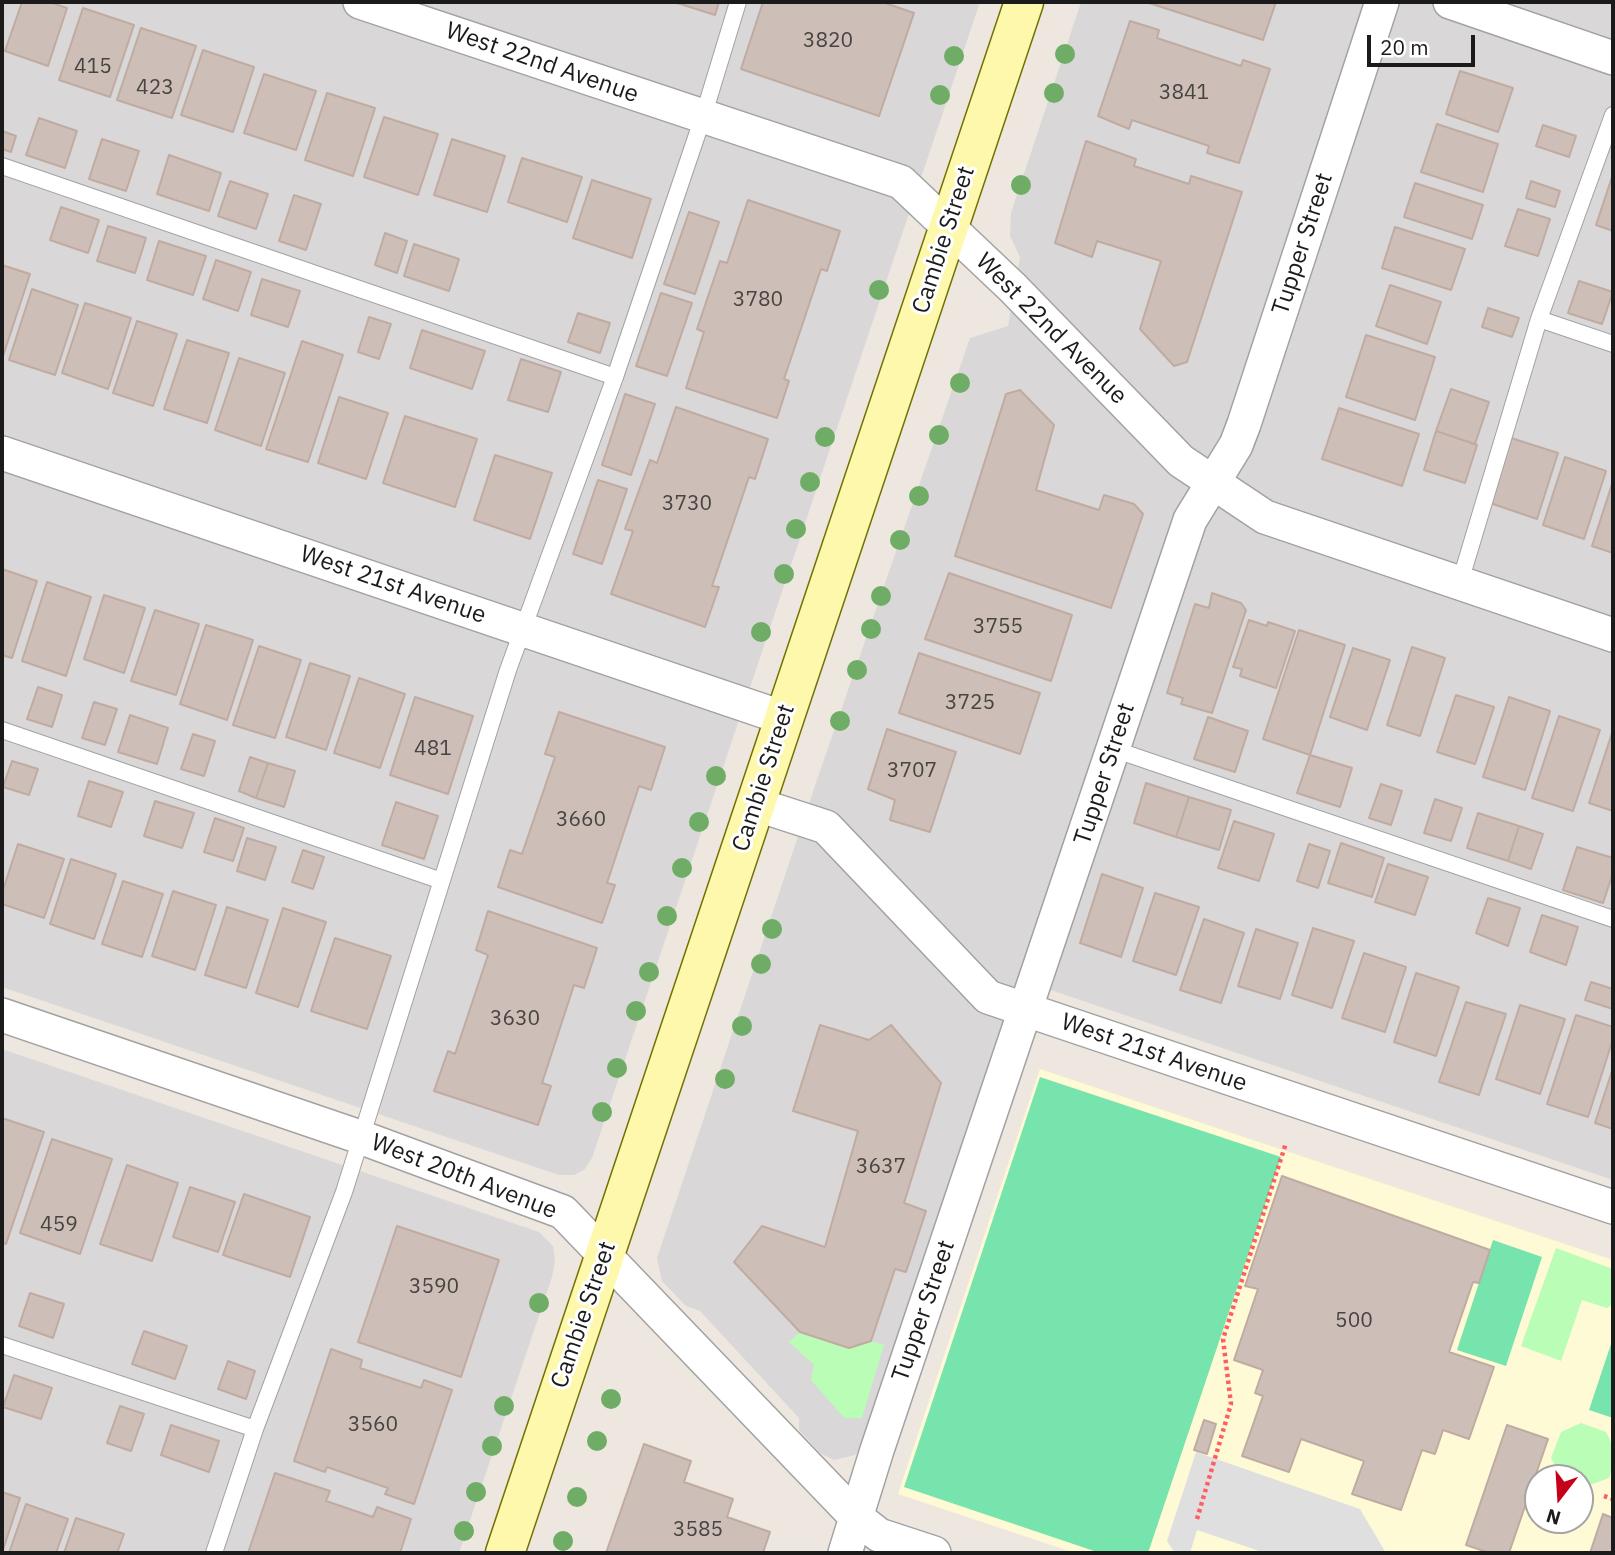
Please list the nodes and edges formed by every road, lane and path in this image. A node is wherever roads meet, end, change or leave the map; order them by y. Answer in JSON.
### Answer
{"nodes":[{"id":1,"x":360,"y":2,"type":"edge"},
{"id":2,"x":738,"y":2,"type":"edge"},
{"id":3,"x":1024,"y":2,"type":"edge"},
{"id":4,"x":1382,"y":2,"type":"edge"},
{"id":5,"x":1450,"y":2,"type":"edge"},
{"id":6,"x":1613,"y":58,"type":"edge"},
{"id":7,"x":1613,"y":115,"type":"edge"},
{"id":8,"x":703,"y":117,"type":"junction"},
{"id":9,"x":2,"y":166,"type":"edge"},
{"id":10,"x":948,"y":228,"type":"junction"},
{"id":11,"x":1539,"y":318,"type":"junction"},
{"id":12,"x":1613,"y":344,"type":"edge"},
{"id":13,"x":615,"y":377,"type":"junction"},
{"id":14,"x":2,"y":453,"type":"edge"},
{"id":15,"x":1213,"y":482,"type":"junction"},
{"id":16,"x":1460,"y":582,"type":"junction"},
{"id":17,"x":524,"y":629,"type":"junction"},
{"id":18,"x":1613,"y":635,"type":"edge"},
{"id":19,"x":784,"y":718,"type":"junction"},
{"id":20,"x":2,"y":730,"type":"edge"},
{"id":21,"x":1113,"y":749,"type":"junction"},
{"id":22,"x":755,"y":804,"type":"junction"},
{"id":23,"x":439,"y":880,"type":"junction"},
{"id":24,"x":1613,"y":919,"type":"edge"},
{"id":25,"x":1027,"y":1010,"type":"junction"},
{"id":26,"x":2,"y":1016,"type":"edge"},
{"id":27,"x":360,"y":1137,"type":"junction"},
{"id":28,"x":1286,"y":1143,"type":"dead end"},
{"id":29,"x":1613,"y":1207,"type":"edge"},
{"id":30,"x":604,"y":1256,"type":"junction"},
{"id":31,"x":2,"y":1345,"type":"edge"},
{"id":32,"x":255,"y":1429,"type":"junction"},
{"id":33,"x":1604,"y":1496,"type":"dead end"},
{"id":34,"x":1613,"y":1499,"type":"edge"},
{"id":35,"x":856,"y":1517,"type":"junction"},
{"id":36,"x":1197,"y":1519,"type":"dead end"},
{"id":37,"x":214,"y":1553,"type":"edge"},
{"id":38,"x":505,"y":1553,"type":"edge"},
{"id":39,"x":845,"y":1553,"type":"edge"},
{"id":40,"x":934,"y":1553,"type":"edge"}],
"edges":[{"from":1,"to":8,"type":"street","name":"West 22nd Avenue"},
{"from":2,"to":8,"type":"lane"},
{"from":3,"to":10,"type":"main road","name":"Cambie Street"},
{"from":4,"to":15,"type":"street","name":"Tupper Street"},
{"from":5,"to":6,"type":"street"},
{"from":7,"to":11,"type":"lane"},
{"from":8,"to":10,"type":"street","name":"West 22nd Avenue"},
{"from":8,"to":13,"type":"lane"},
{"from":9,"to":13,"type":"lane"},
{"from":10,"to":15,"type":"street","name":"West 22nd Avenue"},
{"from":10,"to":19,"type":"main road","name":"Cambie Street"},
{"from":11,"to":12,"type":"lane"},
{"from":11,"to":16,"type":"lane"},
{"from":13,"to":17,"type":"lane"},
{"from":14,"to":17,"type":"street","name":"West 21st Avenue"},
{"from":15,"to":16,"type":"street","name":"West 22nd Avenue"},
{"from":15,"to":21,"type":"street","name":"Tupper Street"},
{"from":16,"to":18,"type":"street","name":"West 22nd Avenue"},
{"from":17,"to":19,"type":"street","name":"West 21st Avenue"},
{"from":17,"to":23,"type":"lane"},
{"from":19,"to":22,"type":"main road","name":"Cambie Street"},
{"from":20,"to":23,"type":"lane"},
{"from":21,"to":24,"type":"lane"},
{"from":21,"to":25,"type":"street","name":"Tupper Street"},
{"from":22,"to":25,"type":"street","name":"West 21st Avenue"},
{"from":22,"to":30,"type":"main road","name":"Cambie Street"},
{"from":23,"to":27,"type":"lane"},
{"from":25,"to":29,"type":"street","name":"West 21st Avenue"},
{"from":25,"to":35,"type":"street","name":"Tupper Street"},
{"from":26,"to":27,"type":"street","name":"West 20th Avenue"},
{"from":27,"to":30,"type":"street","name":"West 20th Avenue"},
{"from":27,"to":32,"type":"lane"},
{"from":28,"to":36,"type":"path"},
{"from":30,"to":35,"type":"street","name":"West 20th Avenue"},
{"from":30,"to":38,"type":"main road","name":"Cambie Street"},
{"from":31,"to":32,"type":"lane"},
{"from":32,"to":37,"type":"lane"},
{"from":33,"to":34,"type":"path"},
{"from":35,"to":39,"type":"street","name":"Tupper Street"},
{"from":35,"to":40,"type":"street","name":"West 20th Avenue"}]}
